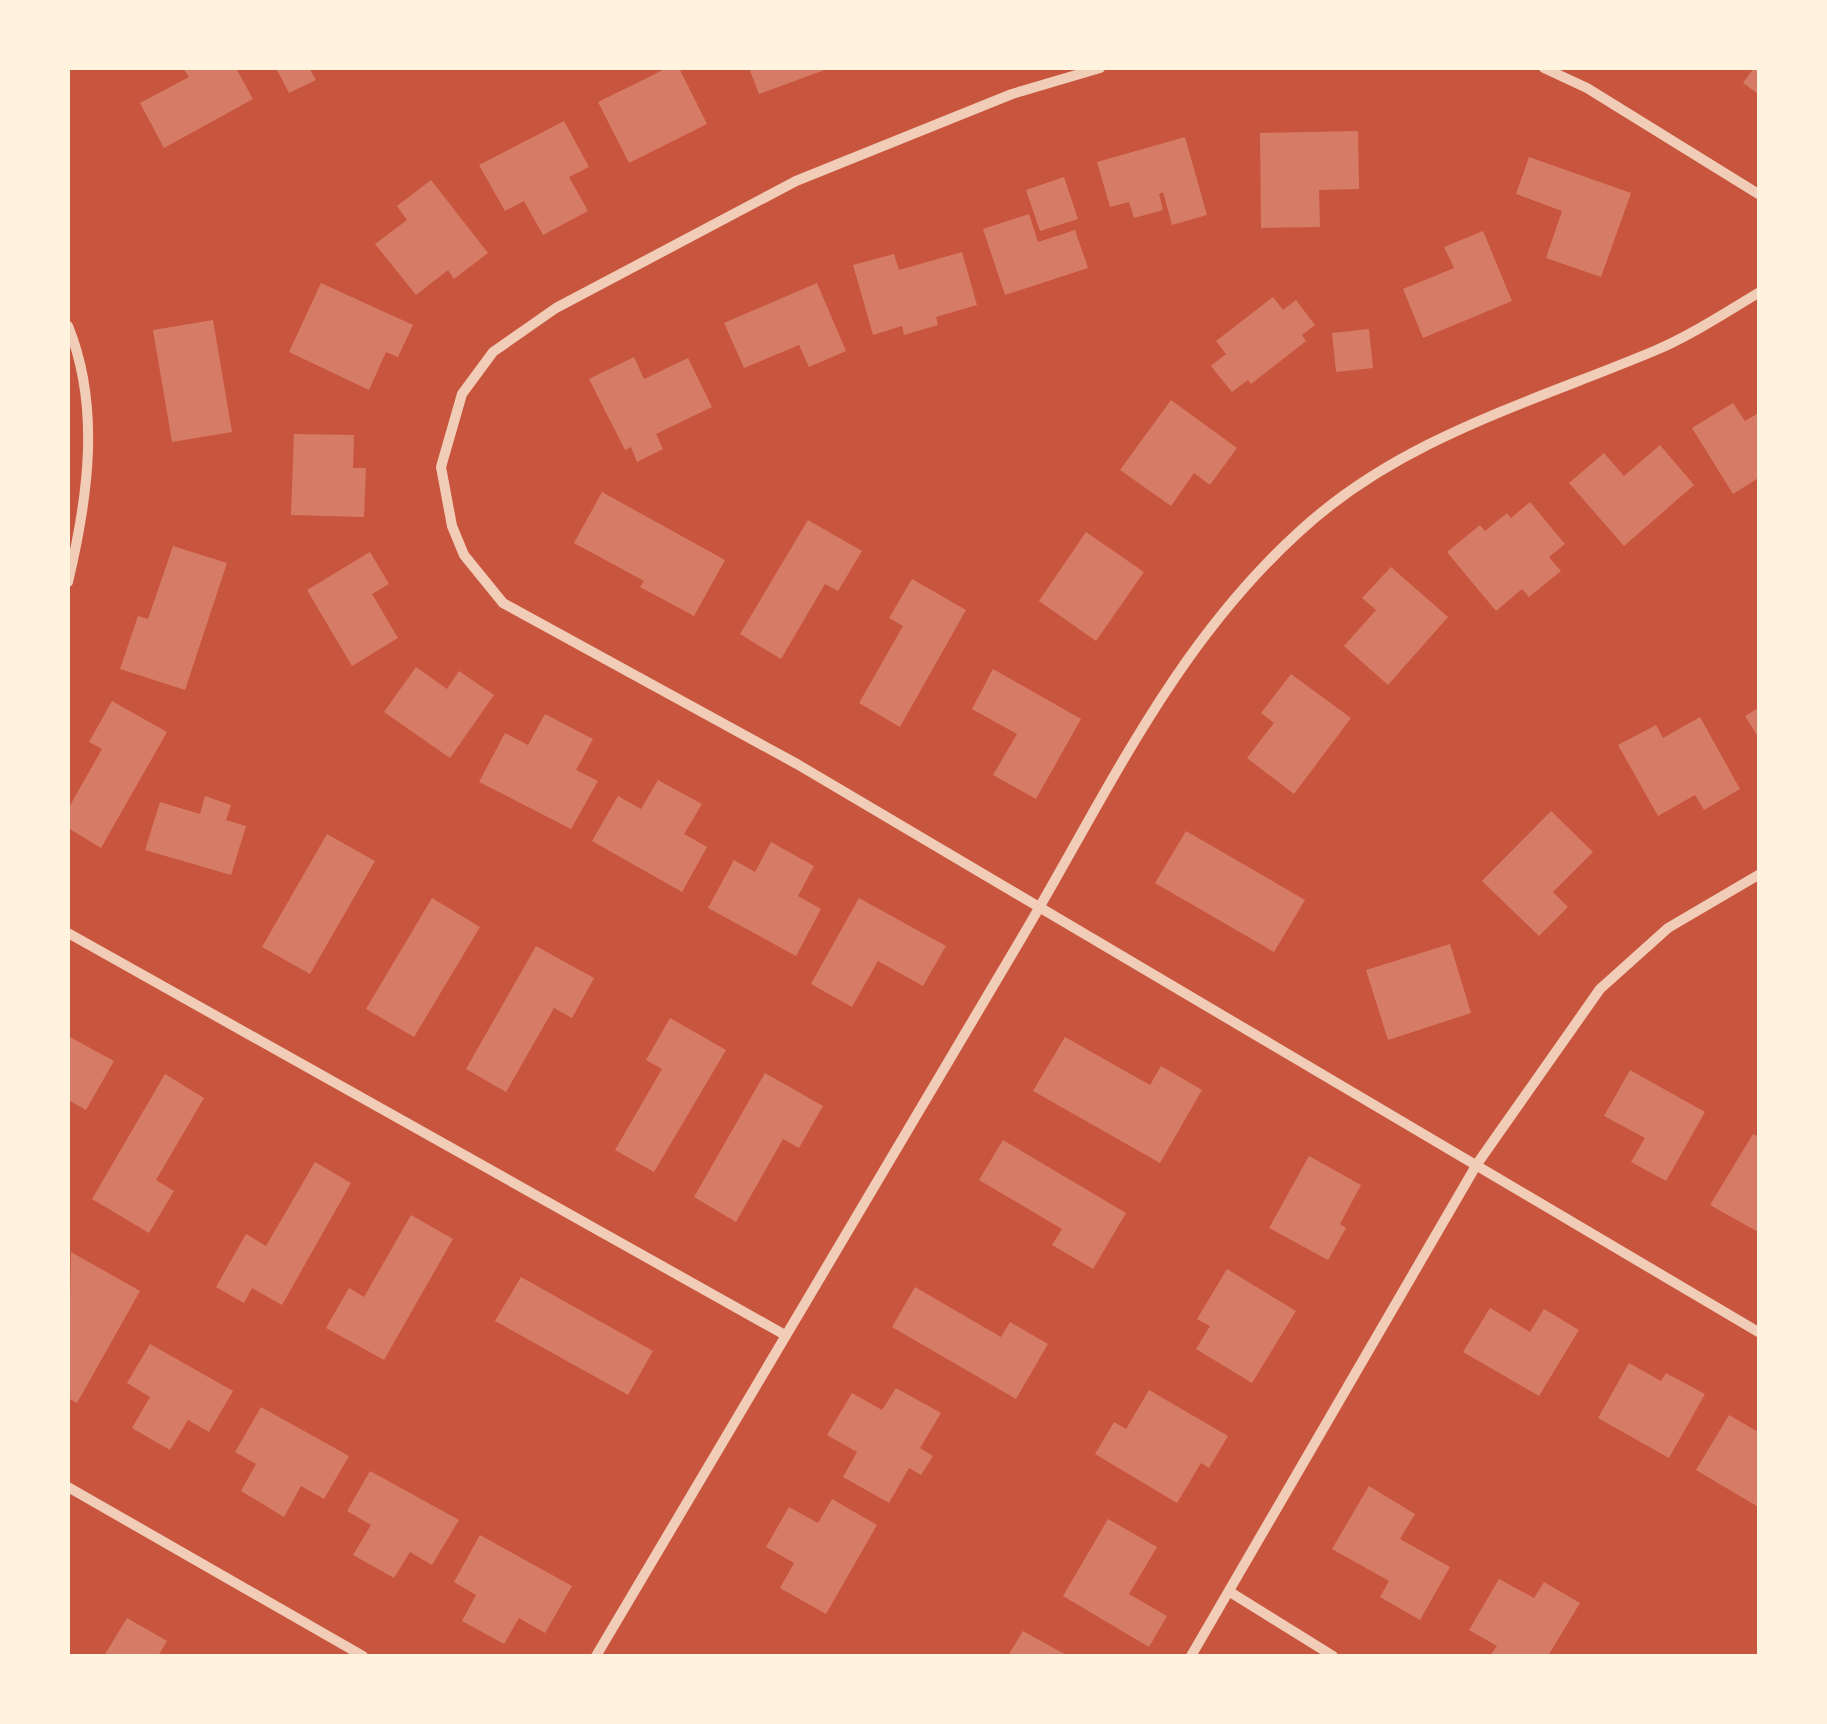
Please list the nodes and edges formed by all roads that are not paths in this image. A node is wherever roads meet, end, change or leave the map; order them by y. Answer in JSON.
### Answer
{"nodes":[{"id":1,"x":1100,"y":68,"type":"edge"},
{"id":2,"x":1544,"y":68,"type":"edge"},
{"id":3,"x":1760,"y":195,"type":"edge"},
{"id":4,"x":1760,"y":292,"type":"edge"},
{"id":5,"x":68,"y":326,"type":"edge"},
{"id":6,"x":68,"y":582,"type":"edge"},
{"id":7,"x":1760,"y":874,"type":"edge"},
{"id":8,"x":1039,"y":909,"type":"junction"},
{"id":9,"x":68,"y":932,"type":"edge"},
{"id":10,"x":1477,"y":1164,"type":"junction"},
{"id":11,"x":1760,"y":1333,"type":"edge"},
{"id":12,"x":785,"y":1335,"type":"junction"},
{"id":13,"x":68,"y":1487,"type":"edge"},
{"id":14,"x":1230,"y":1592,"type":"junction"},
{"id":15,"x":363,"y":1656,"type":"edge"},
{"id":16,"x":596,"y":1656,"type":"edge"},
{"id":17,"x":1192,"y":1656,"type":"edge"},
{"id":18,"x":1332,"y":1656,"type":"edge"}],
"edges":[{"from":1,"to":8,"type":"street"},
{"from":2,"to":3,"type":"street"},
{"from":4,"to":8,"type":"street"},
{"from":5,"to":6,"type":"street"},
{"from":7,"to":10,"type":"street"},
{"from":8,"to":10,"type":"street"},
{"from":8,"to":12,"type":"street"},
{"from":9,"to":12,"type":"street"},
{"from":10,"to":11,"type":"street"},
{"from":10,"to":14,"type":"street"},
{"from":12,"to":16,"type":"street"},
{"from":13,"to":15,"type":"street"},
{"from":14,"to":17,"type":"street"},
{"from":14,"to":18,"type":"street"}]}
